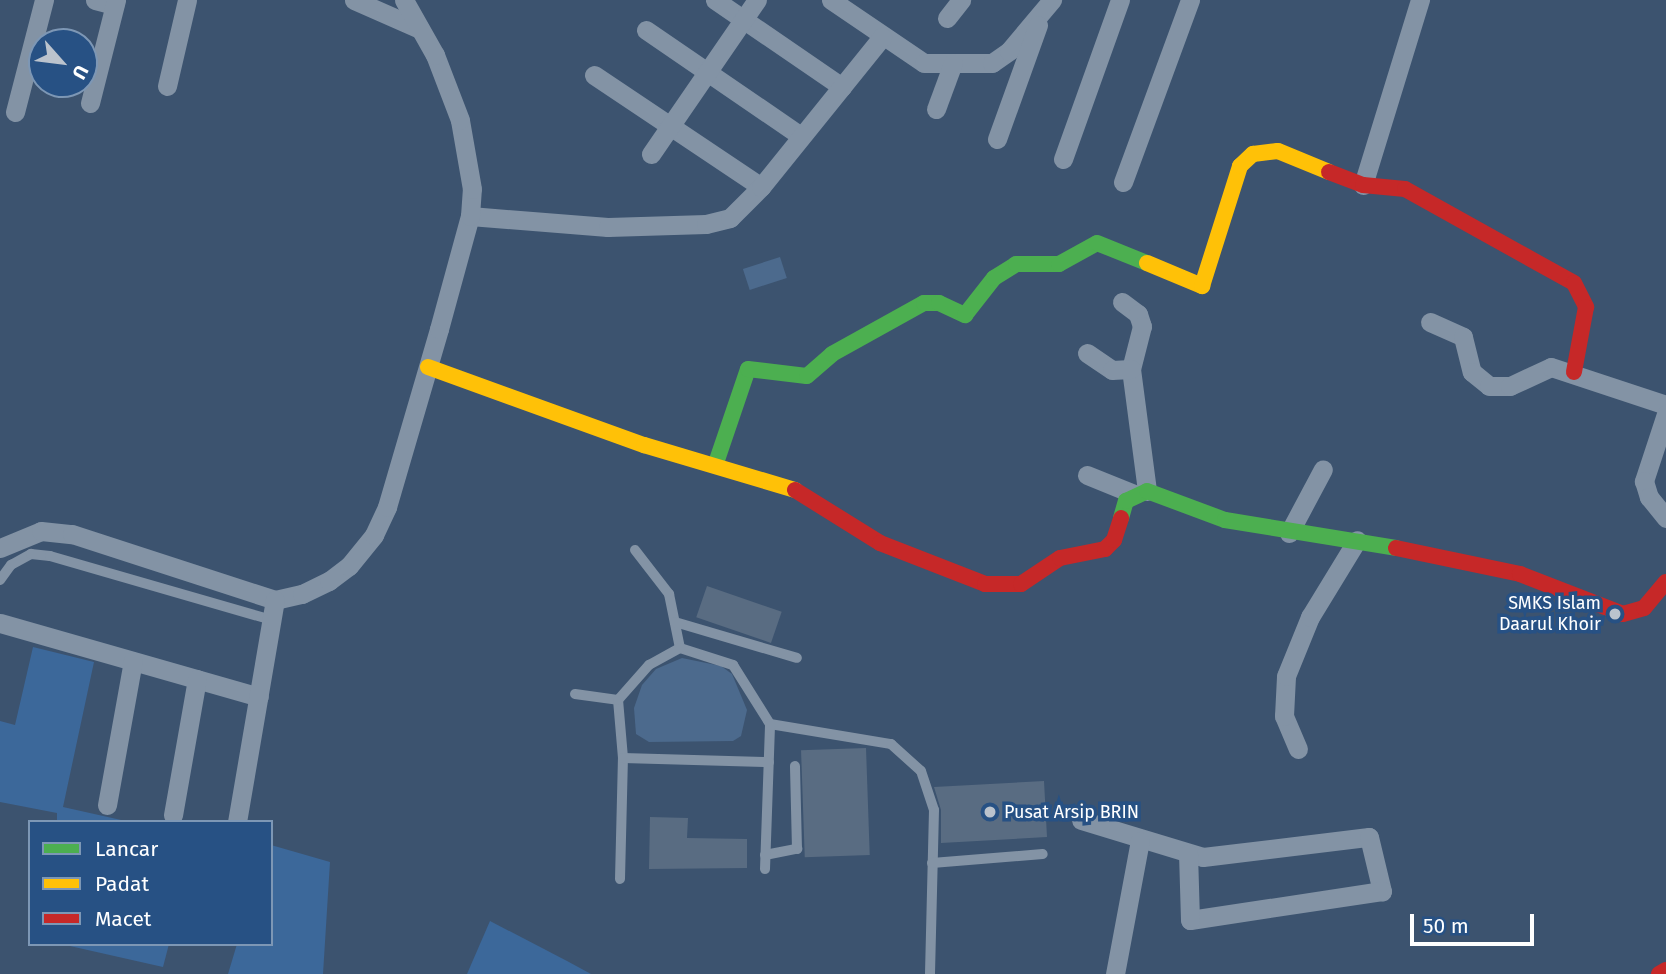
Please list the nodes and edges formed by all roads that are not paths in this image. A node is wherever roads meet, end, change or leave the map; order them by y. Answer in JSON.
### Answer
{"nodes":[{"id":1,"x":44,"y":0,"type":"edge"},
{"id":2,"x":94,"y":0,"type":"edge"},
{"id":3,"x":187,"y":0,"type":"edge"},
{"id":4,"x":354,"y":0,"type":"edge"},
{"id":5,"x":404,"y":0,"type":"edge"},
{"id":6,"x":715,"y":0,"type":"edge"},
{"id":7,"x":757,"y":0,"type":"edge"},
{"id":8,"x":831,"y":0,"type":"edge"},
{"id":9,"x":961,"y":0,"type":"edge"},
{"id":10,"x":1120,"y":0,"type":"edge"},
{"id":11,"x":1190,"y":0,"type":"edge"},
{"id":12,"x":1420,"y":0,"type":"edge"},
{"id":13,"x":115,"y":3,"type":"edge"},
{"id":14,"x":1047,"y":6,"type":"edge"},
{"id":15,"x":947,"y":18,"type":"dead end"},
{"id":16,"x":743,"y":19,"type":"junction"},
{"id":17,"x":421,"y":29,"type":"junction"},
{"id":18,"x":646,"y":30,"type":"dead end"},
{"id":19,"x":883,"y":37,"type":"junction"},
{"id":20,"x":953,"y":63,"type":"junction"},
{"id":21,"x":707,"y":71,"type":"junction"},
{"id":22,"x":594,"y":75,"type":"dead end"},
{"id":23,"x":167,"y":86,"type":"dead end"},
{"id":24,"x":842,"y":87,"type":"junction"},
{"id":25,"x":90,"y":103,"type":"dead end"},
{"id":26,"x":936,"y":109,"type":"dead end"},
{"id":27,"x":15,"y":112,"type":"dead end"},
{"id":28,"x":670,"y":126,"type":"junction"},
{"id":29,"x":801,"y":136,"type":"junction"},
{"id":30,"x":997,"y":139,"type":"dead end"},
{"id":31,"x":651,"y":154,"type":"dead end"},
{"id":32,"x":1063,"y":159,"type":"dead end"},
{"id":33,"x":1123,"y":182,"type":"dead end"},
{"id":34,"x":1363,"y":185,"type":"junction"},
{"id":35,"x":761,"y":187,"type":"junction"},
{"id":36,"x":470,"y":216,"type":"junction"},
{"id":37,"x":1122,"y":302,"type":"dead end"},
{"id":38,"x":1430,"y":322,"type":"dead end"},
{"id":39,"x":1087,"y":354,"type":"dead end"},
{"id":40,"x":428,"y":367,"type":"junction"},
{"id":41,"x":1130,"y":369,"type":"junction"},
{"id":42,"x":1574,"y":372,"type":"junction"},
{"id":43,"x":1666,"y":405,"type":"edge"},
{"id":44,"x":1666,"y":414,"type":"edge"},
{"id":45,"x":716,"y":463,"type":"junction"},
{"id":46,"x":1323,"y":469,"type":"dead end"},
{"id":47,"x":1087,"y":475,"type":"dead end"},
{"id":48,"x":1140,"y":493,"type":"junction"},
{"id":49,"x":1666,"y":518,"type":"edge"},
{"id":50,"x":1289,"y":533,"type":"junction"},
{"id":51,"x":1357,"y":540,"type":"junction"},
{"id":52,"x":0,"y":548,"type":"edge"},
{"id":53,"x":635,"y":551,"type":"dead end"},
{"id":54,"x":0,"y":580,"type":"edge"},
{"id":55,"x":1666,"y":582,"type":"edge"},
{"id":56,"x":275,"y":600,"type":"junction"},
{"id":57,"x":272,"y":620,"type":"junction"},
{"id":58,"x":675,"y":622,"type":"junction"},
{"id":59,"x":0,"y":623,"type":"edge"},
{"id":60,"x":680,"y":648,"type":"junction"},
{"id":61,"x":797,"y":658,"type":"dead end"},
{"id":62,"x":133,"y":661,"type":"junction"},
{"id":63,"x":197,"y":679,"type":"junction"},
{"id":64,"x":575,"y":694,"type":"dead end"},
{"id":65,"x":259,"y":697,"type":"junction"},
{"id":66,"x":618,"y":700,"type":"junction"},
{"id":67,"x":770,"y":724,"type":"junction"},
{"id":68,"x":1297,"y":749,"type":"dead end"},
{"id":69,"x":623,"y":758,"type":"junction"},
{"id":70,"x":769,"y":762,"type":"junction"},
{"id":71,"x":795,"y":766,"type":"dead end"},
{"id":72,"x":107,"y":805,"type":"dead end"},
{"id":73,"x":173,"y":815,"type":"dead end"},
{"id":74,"x":237,"y":820,"type":"edge"},
{"id":75,"x":1081,"y":820,"type":"dead end"},
{"id":76,"x":1140,"y":841,"type":"junction"},
{"id":77,"x":1043,"y":854,"type":"dead end"},
{"id":78,"x":1188,"y":854,"type":"junction"},
{"id":79,"x":765,"y":855,"type":"junction"},
{"id":80,"x":932,"y":863,"type":"junction"},
{"id":81,"x":765,"y":869,"type":"dead end"},
{"id":82,"x":620,"y":879,"type":"dead end"},
{"id":83,"x":930,"y":974,"type":"edge"},
{"id":84,"x":1115,"y":974,"type":"edge"}],
"edges":[{"from":1,"to":27,"type":"street"},
{"from":2,"to":13,"type":"street"},
{"from":3,"to":23,"type":"street"},
{"from":4,"to":17,"type":"street"},
{"from":5,"to":17,"type":"street"},
{"from":6,"to":16,"type":"street"},
{"from":7,"to":16,"type":"street"},
{"from":8,"to":19,"type":"street"},
{"from":9,"to":15,"type":"street"},
{"from":10,"to":32,"type":"street"},
{"from":11,"to":33,"type":"street"},
{"from":12,"to":34,"type":"street"},
{"from":13,"to":25,"type":"street"},
{"from":14,"to":20,"type":"street"},
{"from":14,"to":30,"type":"street"},
{"from":16,"to":21,"type":"street"},
{"from":16,"to":24,"type":"street"},
{"from":17,"to":36,"type":"street"},
{"from":18,"to":21,"type":"street"},
{"from":19,"to":20,"type":"street"},
{"from":19,"to":24,"type":"street"},
{"from":20,"to":26,"type":"street"},
{"from":21,"to":28,"type":"street"},
{"from":21,"to":29,"type":"street"},
{"from":22,"to":28,"type":"street"},
{"from":24,"to":29,"type":"street"},
{"from":28,"to":31,"type":"street"},
{"from":28,"to":35,"type":"street"},
{"from":29,"to":35,"type":"street"},
{"from":34,"to":42,"type":"street"},
{"from":34,"to":45,"type":"street"},
{"from":35,"to":36,"type":"street"},
{"from":36,"to":40,"type":"street"},
{"from":37,"to":41,"type":"street"},
{"from":38,"to":42,"type":"street"},
{"from":39,"to":41,"type":"street"},
{"from":40,"to":45,"type":"street"},
{"from":40,"to":56,"type":"street"},
{"from":41,"to":48,"type":"street"},
{"from":42,"to":43,"type":"street"},
{"from":44,"to":49,"type":"street"},
{"from":45,"to":48,"type":"street"},
{"from":46,"to":50,"type":"street"},
{"from":47,"to":48,"type":"street"},
{"from":48,"to":50,"type":"street"},
{"from":50,"to":51,"type":"street"},
{"from":51,"to":55,"type":"street"},
{"from":51,"to":68,"type":"street"},
{"from":52,"to":56,"type":"street"},
{"from":53,"to":58,"type":"lane"},
{"from":54,"to":57,"type":"lane"},
{"from":56,"to":57,"type":"street"},
{"from":57,"to":65,"type":"street"},
{"from":58,"to":60,"type":"lane"},
{"from":58,"to":61,"type":"lane"},
{"from":59,"to":62,"type":"street"},
{"from":60,"to":66,"type":"lane"},
{"from":60,"to":67,"type":"lane"},
{"from":62,"to":63,"type":"street"},
{"from":62,"to":72,"type":"street"},
{"from":63,"to":65,"type":"street"},
{"from":63,"to":73,"type":"street"},
{"from":64,"to":66,"type":"lane"},
{"from":65,"to":74,"type":"street"},
{"from":66,"to":69,"type":"lane"},
{"from":67,"to":70,"type":"lane"},
{"from":67,"to":80,"type":"lane"},
{"from":69,"to":70,"type":"lane"},
{"from":69,"to":82,"type":"lane"},
{"from":70,"to":79,"type":"lane"},
{"from":71,"to":79,"type":"lane"},
{"from":75,"to":76,"type":"street"},
{"from":76,"to":78,"type":"street"},
{"from":76,"to":84,"type":"street"},
{"from":77,"to":80,"type":"lane"},
{"from":78,"to":78,"type":"street"},
{"from":79,"to":81,"type":"lane"},
{"from":80,"to":83,"type":"lane"}]}
